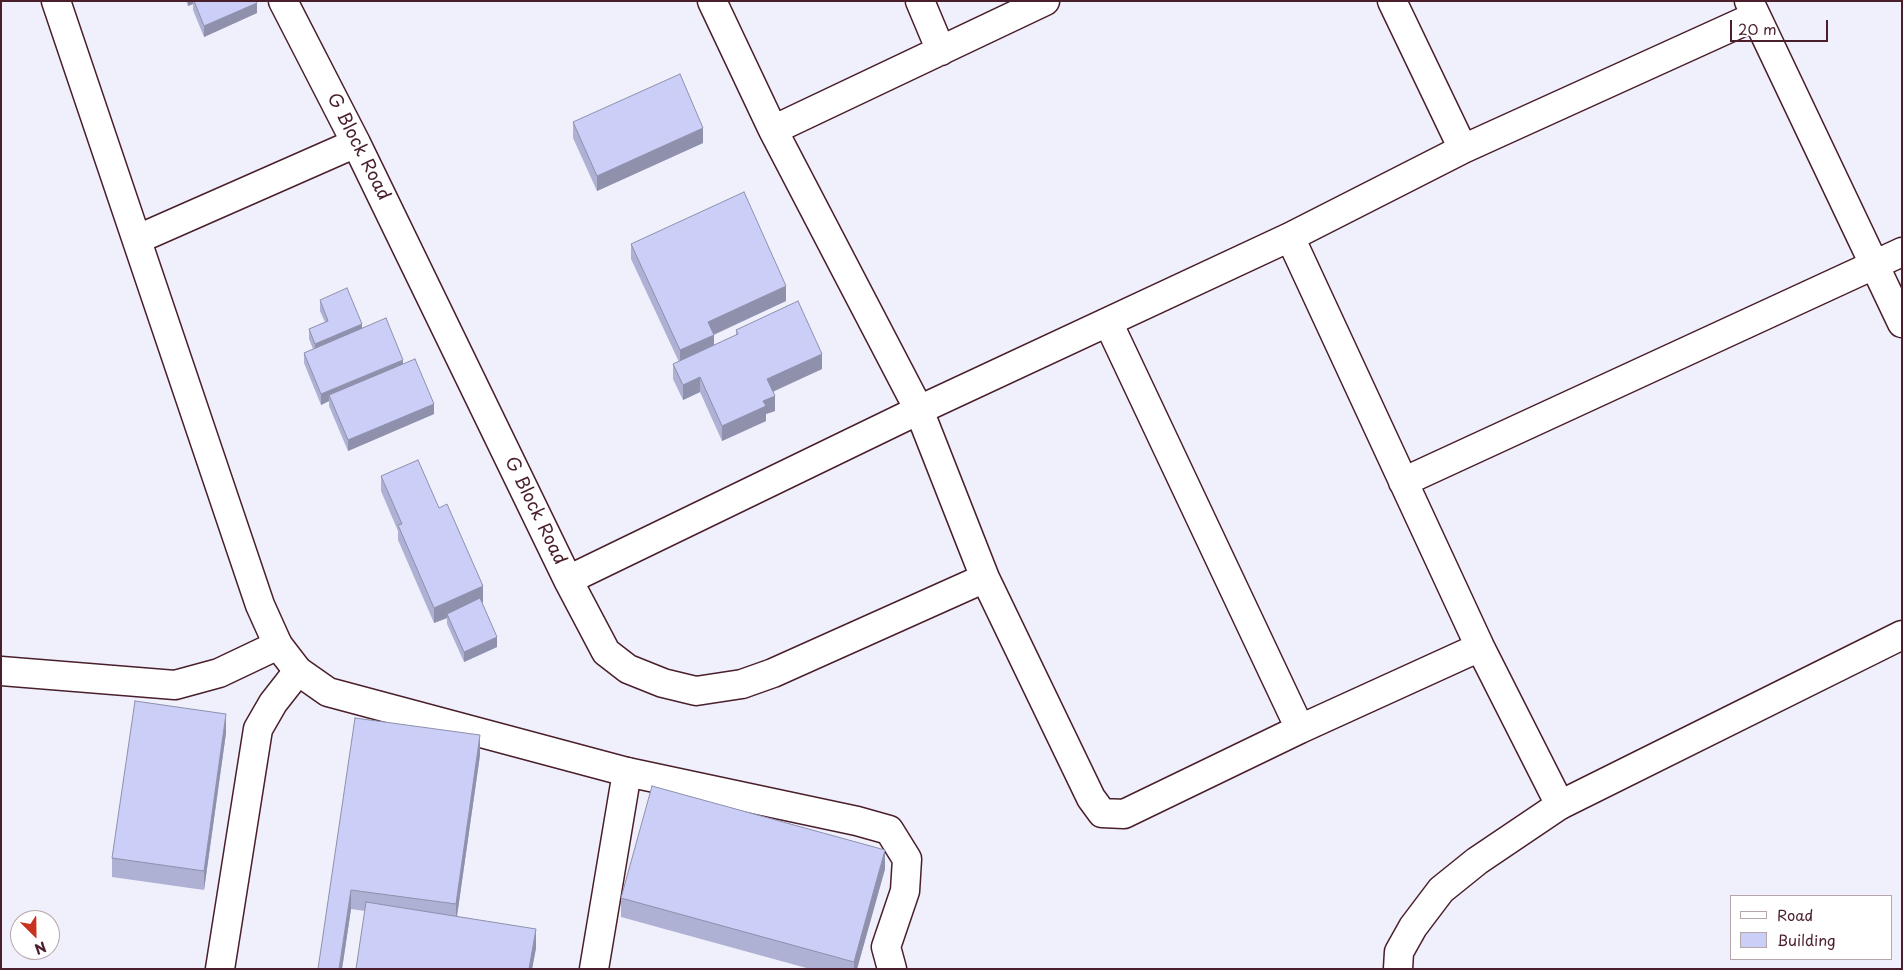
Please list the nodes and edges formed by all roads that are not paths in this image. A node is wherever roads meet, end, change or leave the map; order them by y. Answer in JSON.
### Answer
{"nodes":[{"id":1,"x":56,"y":1,"type":"edge"},
{"id":2,"x":283,"y":1,"type":"edge"},
{"id":3,"x":712,"y":1,"type":"edge"},
{"id":4,"x":920,"y":1,"type":"edge"},
{"id":5,"x":1044,"y":1,"type":"edge"},
{"id":6,"x":1392,"y":1,"type":"edge"},
{"id":7,"x":1752,"y":9,"type":"edge"},
{"id":8,"x":941,"y":51,"type":"junction"},
{"id":9,"x":773,"y":130,"type":"junction"},
{"id":10,"x":356,"y":143,"type":"junction"},
{"id":11,"x":1463,"y":149,"type":"junction"},
{"id":12,"x":1290,"y":237,"type":"junction"},
{"id":13,"x":138,"y":239,"type":"junction"},
{"id":14,"x":1902,"y":252,"type":"edge"},
{"id":15,"x":1874,"y":265,"type":"junction"},
{"id":16,"x":1108,"y":322,"type":"junction"},
{"id":17,"x":1902,"y":323,"type":"edge"},
{"id":18,"x":920,"y":410,"type":"junction"},
{"id":19,"x":1404,"y":482,"type":"junction"},
{"id":20,"x":985,"y":578,"type":"junction"},
{"id":21,"x":568,"y":580,"type":"junction"},
{"id":22,"x":1902,"y":635,"type":"edge"},
{"id":23,"x":278,"y":645,"type":"junction"},
{"id":24,"x":1480,"y":646,"type":"junction"},
{"id":25,"x":1,"y":671,"type":"edge"},
{"id":26,"x":298,"y":671,"type":"junction"},
{"id":27,"x":1300,"y":729,"type":"junction"},
{"id":28,"x":627,"y":772,"type":"junction"},
{"id":29,"x":1560,"y":805,"type":"junction"},
{"id":30,"x":220,"y":969,"type":"edge"},
{"id":31,"x":594,"y":969,"type":"edge"},
{"id":32,"x":892,"y":969,"type":"edge"},
{"id":33,"x":1398,"y":969,"type":"edge"}],
"edges":[{"from":1,"to":13,"type":"street"},
{"from":2,"to":10,"type":"street","name":"G Block Road"},
{"from":3,"to":9,"type":"street"},
{"from":4,"to":8,"type":"street"},
{"from":5,"to":8,"type":"street"},
{"from":6,"to":11,"type":"street"},
{"from":7,"to":11,"type":"street"},
{"from":7,"to":15,"type":"street"},
{"from":8,"to":9,"type":"street"},
{"from":9,"to":18,"type":"street"},
{"from":10,"to":13,"type":"street"},
{"from":10,"to":21,"type":"street","name":"G Block Road"},
{"from":11,"to":12,"type":"street"},
{"from":12,"to":16,"type":"street"},
{"from":12,"to":19,"type":"street"},
{"from":13,"to":23,"type":"street"},
{"from":14,"to":15,"type":"street"},
{"from":15,"to":17,"type":"street"},
{"from":15,"to":19,"type":"street"},
{"from":16,"to":18,"type":"street"},
{"from":16,"to":27,"type":"street"},
{"from":18,"to":20,"type":"street"},
{"from":18,"to":21,"type":"street"},
{"from":19,"to":24,"type":"street"},
{"from":20,"to":21,"type":"street","name":"G Block Road"},
{"from":20,"to":27,"type":"street"},
{"from":22,"to":29,"type":"street"},
{"from":23,"to":25,"type":"street"},
{"from":23,"to":26,"type":"street"},
{"from":24,"to":27,"type":"street"},
{"from":24,"to":29,"type":"street"},
{"from":26,"to":28,"type":"street"},
{"from":26,"to":30,"type":"street"},
{"from":28,"to":31,"type":"street"},
{"from":28,"to":32,"type":"street"},
{"from":29,"to":33,"type":"street"}]}
